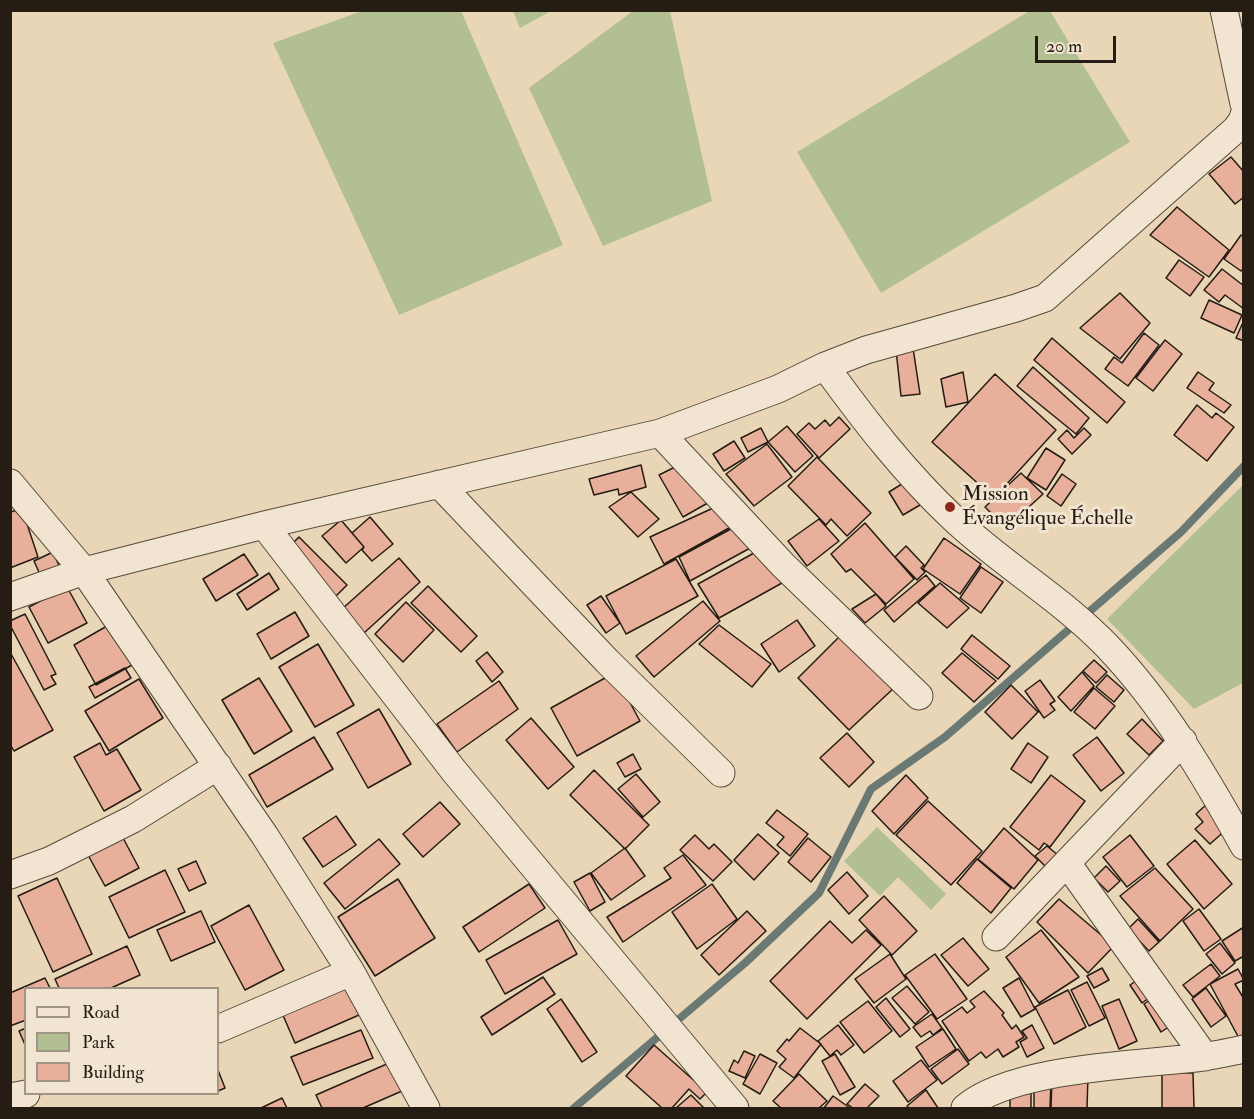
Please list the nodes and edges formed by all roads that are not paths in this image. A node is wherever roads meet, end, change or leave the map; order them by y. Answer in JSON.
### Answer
{"nodes":[{"id":1,"x":1224,"y":10,"type":"edge"},
{"id":2,"x":1244,"y":104,"type":"edge"},
{"id":3,"x":1244,"y":115,"type":"edge"},
{"id":4,"x":825,"y":366,"type":"junction"},
{"id":5,"x":660,"y":433,"type":"junction"},
{"id":6,"x":10,"y":483,"type":"edge"},
{"id":7,"x":439,"y":484,"type":"junction"},
{"id":8,"x":264,"y":525,"type":"junction"},
{"id":9,"x":84,"y":571,"type":"junction"},
{"id":10,"x":10,"y":597,"type":"edge"},
{"id":11,"x":919,"y":696,"type":"dead end"},
{"id":12,"x":1183,"y":741,"type":"junction"},
{"id":13,"x":218,"y":766,"type":"junction"},
{"id":14,"x":721,"y":773,"type":"dead end"},
{"id":15,"x":1244,"y":846,"type":"edge"},
{"id":16,"x":1067,"y":862,"type":"junction"},
{"id":17,"x":10,"y":875,"type":"edge"},
{"id":18,"x":996,"y":937,"type":"dead end"},
{"id":19,"x":351,"y":972,"type":"junction"},
{"id":20,"x":219,"y":1029,"type":"edge"},
{"id":21,"x":1244,"y":1049,"type":"edge"},
{"id":22,"x":1205,"y":1057,"type":"junction"},
{"id":23,"x":420,"y":1107,"type":"edge"},
{"id":24,"x":735,"y":1108,"type":"edge"},
{"id":25,"x":965,"y":1108,"type":"edge"}],
"edges":[{"from":1,"to":2,"type":"street"},
{"from":3,"to":4,"type":"street"},
{"from":4,"to":5,"type":"street"},
{"from":4,"to":12,"type":"street"},
{"from":5,"to":7,"type":"street"},
{"from":5,"to":11,"type":"street"},
{"from":6,"to":9,"type":"street"},
{"from":7,"to":8,"type":"street"},
{"from":7,"to":14,"type":"street"},
{"from":8,"to":9,"type":"street"},
{"from":8,"to":24,"type":"street"},
{"from":9,"to":10,"type":"street"},
{"from":9,"to":13,"type":"street"},
{"from":12,"to":15,"type":"street"},
{"from":12,"to":16,"type":"street"},
{"from":13,"to":17,"type":"street"},
{"from":13,"to":19,"type":"street"},
{"from":16,"to":18,"type":"street"},
{"from":16,"to":22,"type":"street"},
{"from":19,"to":20,"type":"street"},
{"from":19,"to":23,"type":"street"},
{"from":21,"to":22,"type":"street"},
{"from":22,"to":25,"type":"street"}]}
